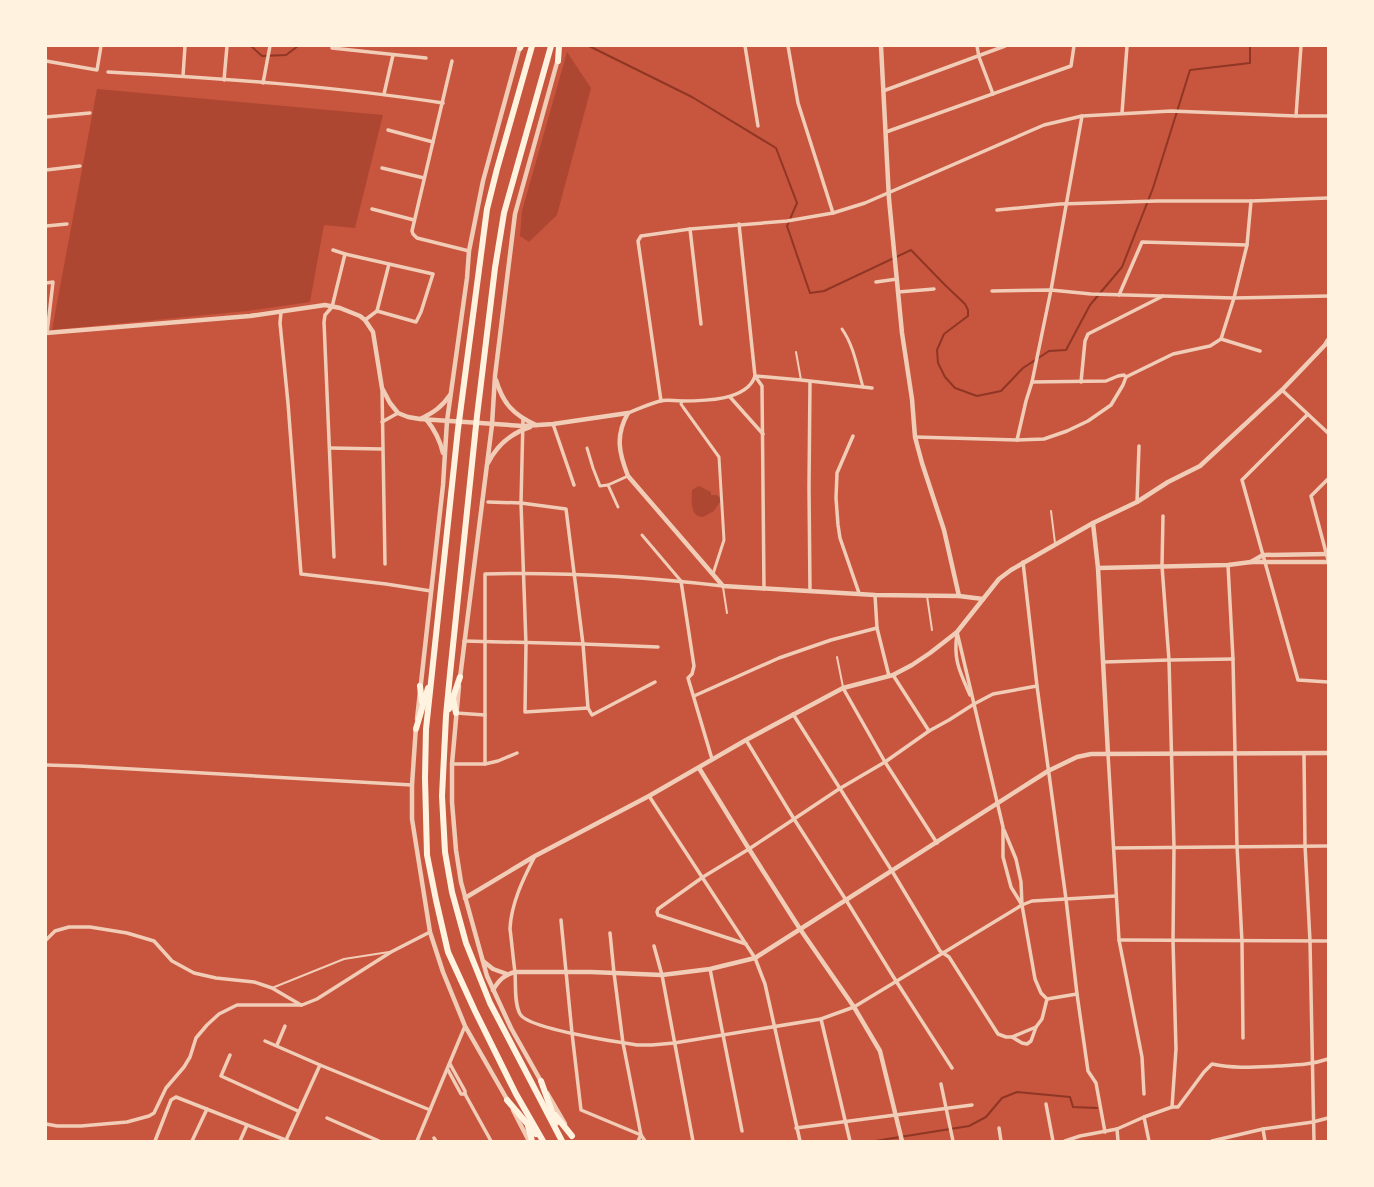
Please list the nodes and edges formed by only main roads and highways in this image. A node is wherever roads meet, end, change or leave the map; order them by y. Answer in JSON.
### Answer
{"nodes":[{"id":1,"x":531,"y":46,"type":"edge"},
{"id":2,"x":553,"y":46,"type":"edge"},
{"id":3,"x":561,"y":46,"type":"edge"},
{"id":4,"x":558,"y":61,"type":"road end"},
{"id":5,"x":450,"y":674,"type":"junction"},
{"id":6,"x":432,"y":677,"type":"junction"},
{"id":7,"x":460,"y":677,"type":"road end"},
{"id":8,"x":420,"y":686,"type":"road end"},
{"id":9,"x":453,"y":699,"type":"junction"},
{"id":10,"x":422,"y":703,"type":"junction"},
{"id":11,"x":456,"y":713,"type":"road end"},
{"id":12,"x":446,"y":716,"type":"junction"},
{"id":13,"x":426,"y":728,"type":"junction"},
{"id":14,"x":416,"y":729,"type":"road end"},
{"id":15,"x":541,"y":1082,"type":"road end"},
{"id":16,"x":535,"y":1089,"type":"junction"},
{"id":17,"x":516,"y":1094,"type":"junction"},
{"id":18,"x":507,"y":1100,"type":"road end"},
{"id":19,"x":552,"y":1112,"type":"junction"},
{"id":20,"x":527,"y":1123,"type":"junction"},
{"id":21,"x":573,"y":1138,"type":"edge"},
{"id":22,"x":561,"y":1140,"type":"edge"},
{"id":23,"x":531,"y":1141,"type":"edge"},
{"id":24,"x":542,"y":1141,"type":"edge"}],
"edges":[{"from":1,"to":6,"type":"highway"},
{"from":2,"to":5,"type":"highway"},
{"from":3,"to":4,"type":"highway"},
{"from":5,"to":9,"type":"highway"},
{"from":5,"to":12,"type":"highway"},
{"from":6,"to":10,"type":"highway"},
{"from":6,"to":13,"type":"highway"},
{"from":7,"to":9,"type":"highway"},
{"from":8,"to":10,"type":"highway"},
{"from":9,"to":11,"type":"highway"},
{"from":9,"to":12,"type":"highway"},
{"from":10,"to":13,"type":"highway"},
{"from":10,"to":14,"type":"highway"},
{"from":12,"to":16,"type":"highway"},
{"from":13,"to":17,"type":"highway"},
{"from":15,"to":19,"type":"highway"},
{"from":16,"to":19,"type":"highway"},
{"from":16,"to":22,"type":"highway"},
{"from":17,"to":20,"type":"highway"},
{"from":17,"to":24,"type":"highway"},
{"from":18,"to":20,"type":"highway"},
{"from":19,"to":21,"type":"highway"},
{"from":19,"to":22,"type":"highway"},
{"from":20,"to":23,"type":"highway"},
{"from":20,"to":24,"type":"highway"}]}
